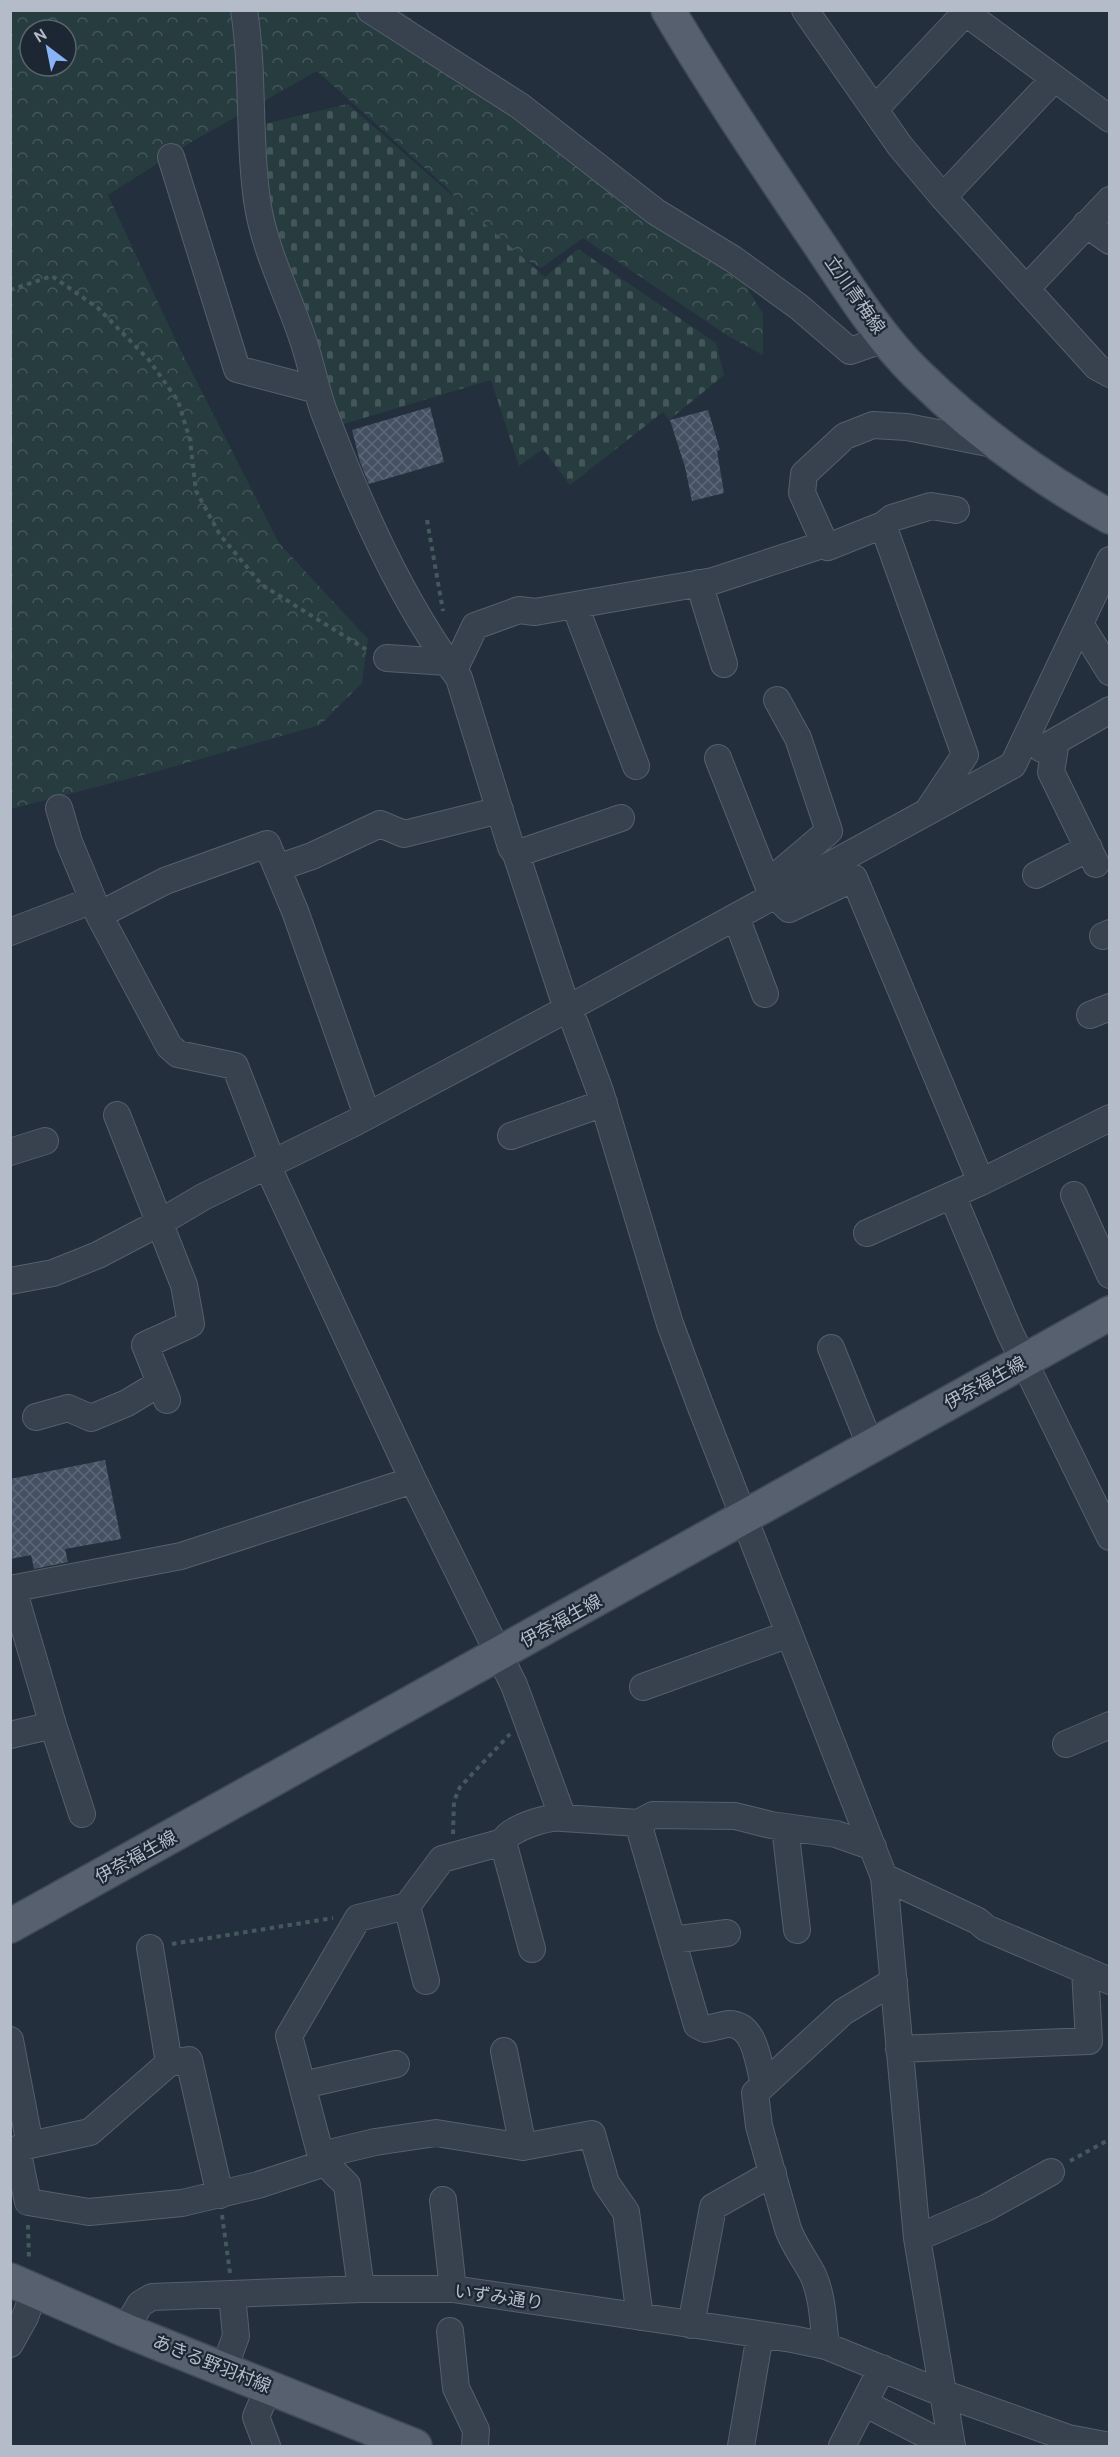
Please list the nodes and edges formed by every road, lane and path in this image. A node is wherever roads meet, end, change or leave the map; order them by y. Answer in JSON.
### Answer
{"nodes":[{"id":1,"x":244,"y":10,"type":"edge"},
{"id":2,"x":370,"y":10,"type":"edge"},
{"id":3,"x":668,"y":10,"type":"edge"},
{"id":4,"x":805,"y":10,"type":"edge"},
{"id":5,"x":964,"y":12,"type":"edge"},
{"id":6,"x":1054,"y":79,"type":"junction"},
{"id":7,"x":874,"y":109,"type":"junction"},
{"id":8,"x":1110,"y":119,"type":"edge"},
{"id":9,"x":171,"y":158,"type":"dead end"},
{"id":10,"x":943,"y":197,"type":"junction"},
{"id":11,"x":1110,"y":200,"type":"edge"},
{"id":12,"x":1086,"y":224,"type":"junction"},
{"id":13,"x":1110,"y":241,"type":"edge"},
{"id":14,"x":1027,"y":288,"type":"junction"},
{"id":15,"x":10,"y":290,"type":"edge"},
{"id":16,"x":885,"y":339,"type":"junction"},
{"id":17,"x":1110,"y":374,"type":"edge"},
{"id":18,"x":317,"y":390,"type":"junction"},
{"id":19,"x":1000,"y":446,"type":"junction"},
{"id":20,"x":956,"y":510,"type":"dead end"},
{"id":21,"x":1110,"y":517,"type":"edge"},
{"id":22,"x":427,"y":520,"type":"dead end"},
{"id":23,"x":883,"y":525,"type":"junction"},
{"id":24,"x":825,"y":544,"type":"junction"},
{"id":25,"x":1110,"y":560,"type":"edge"},
{"id":26,"x":699,"y":584,"type":"junction"},
{"id":27,"x":575,"y":606,"type":"junction"},
{"id":28,"x":444,"y":620,"type":"dead end"},
{"id":29,"x":1080,"y":624,"type":"junction"},
{"id":30,"x":387,"y":658,"type":"joint"},
{"id":31,"x":724,"y":664,"type":"dead end"},
{"id":32,"x":450,"y":666,"type":"junction"},
{"id":33,"x":1110,"y":672,"type":"edge"},
{"id":34,"x":777,"y":700,"type":"dead end"},
{"id":35,"x":1110,"y":710,"type":"edge"},
{"id":36,"x":1056,"y":741,"type":"junction"},
{"id":37,"x":718,"y":758,"type":"dead end"},
{"id":38,"x":1013,"y":765,"type":"junction"},
{"id":39,"x":636,"y":766,"type":"dead end"},
{"id":40,"x":59,"y":808,"type":"dead end"},
{"id":41,"x":500,"y":810,"type":"junction"},
{"id":42,"x":925,"y":814,"type":"junction"},
{"id":43,"x":621,"y":818,"type":"dead end"},
{"id":44,"x":516,"y":854,"type":"junction"},
{"id":45,"x":277,"y":868,"type":"junction"},
{"id":46,"x":1036,"y":875,"type":"dead end"},
{"id":47,"x":776,"y":895,"type":"junction"},
{"id":48,"x":96,"y":908,"type":"junction"},
{"id":49,"x":736,"y":917,"type":"junction"},
{"id":50,"x":10,"y":932,"type":"edge"},
{"id":51,"x":765,"y":994,"type":"dead end"},
{"id":52,"x":567,"y":1010,"type":"junction"},
{"id":53,"x":604,"y":1103,"type":"junction"},
{"id":54,"x":117,"y":1115,"type":"dead end"},
{"id":55,"x":367,"y":1115,"type":"junction"},
{"id":56,"x":1110,"y":1118,"type":"edge"},
{"id":57,"x":511,"y":1136,"type":"dead end"},
{"id":58,"x":45,"y":1141,"type":"dead end"},
{"id":59,"x":10,"y":1152,"type":"edge"},
{"id":60,"x":270,"y":1164,"type":"junction"},
{"id":61,"x":981,"y":1182,"type":"junction"},
{"id":62,"x":1074,"y":1195,"type":"dead end"},
{"id":63,"x":952,"y":1196,"type":"junction"},
{"id":64,"x":159,"y":1223,"type":"junction"},
{"id":65,"x":867,"y":1233,"type":"dead end"},
{"id":66,"x":1110,"y":1275,"type":"edge"},
{"id":67,"x":10,"y":1281,"type":"edge"},
{"id":68,"x":1110,"y":1313,"type":"edge"},
{"id":69,"x":831,"y":1348,"type":"dead end"},
{"id":70,"x":1024,"y":1361,"type":"junction"},
{"id":71,"x":36,"y":1417,"type":"dead end"},
{"id":72,"x":871,"y":1447,"type":"junction"},
{"id":73,"x":413,"y":1480,"type":"junction"},
{"id":74,"x":742,"y":1517,"type":"junction"},
{"id":75,"x":1107,"y":1527,"type":"edge"},
{"id":76,"x":12,"y":1589,"type":"edge"},
{"id":77,"x":789,"y":1634,"type":"junction"},
{"id":78,"x":500,"y":1655,"type":"junction"},
{"id":79,"x":643,"y":1687,"type":"dead end"},
{"id":80,"x":527,"y":1716,"type":"junction"},
{"id":81,"x":53,"y":1725,"type":"junction"},
{"id":82,"x":1110,"y":1725,"type":"edge"},
{"id":83,"x":10,"y":1735,"type":"edge"},
{"id":84,"x":1066,"y":1744,"type":"dead end"},
{"id":85,"x":82,"y":1814,"type":"dead end"},
{"id":86,"x":563,"y":1818,"type":"junction"},
{"id":87,"x":638,"y":1823,"type":"junction"},
{"id":88,"x":785,"y":1827,"type":"junction"},
{"id":89,"x":503,"y":1842,"type":"junction"},
{"id":90,"x":873,"y":1847,"type":"junction"},
{"id":91,"x":453,"y":1856,"type":"junction"},
{"id":92,"x":884,"y":1877,"type":"junction"},
{"id":93,"x":407,"y":1906,"type":"junction"},
{"id":94,"x":358,"y":1918,"type":"junction"},
{"id":95,"x":10,"y":1926,"type":"edge"},
{"id":96,"x":797,"y":1930,"type":"dead end"},
{"id":97,"x":727,"y":1933,"type":"dead end"},
{"id":98,"x":672,"y":1940,"type":"junction"},
{"id":99,"x":150,"y":1948,"type":"joint"},
{"id":100,"x":532,"y":1949,"type":"dead end"},
{"id":101,"x":1085,"y":1970,"type":"junction"},
{"id":102,"x":426,"y":1981,"type":"dead end"},
{"id":103,"x":894,"y":1981,"type":"junction"},
{"id":104,"x":1110,"y":1981,"type":"edge"},
{"id":105,"x":10,"y":2040,"type":"edge"},
{"id":106,"x":899,"y":2049,"type":"junction"},
{"id":107,"x":504,"y":2051,"type":"dead end"},
{"id":108,"x":169,"y":2063,"type":"junction"},
{"id":109,"x":396,"y":2064,"type":"dead end"},
{"id":110,"x":764,"y":2084,"type":"junction"},
{"id":111,"x":303,"y":2085,"type":"junction"},
{"id":112,"x":1110,"y":2139,"type":"edge"},
{"id":113,"x":30,"y":2145,"type":"junction"},
{"id":114,"x":523,"y":2147,"type":"junction"},
{"id":115,"x":322,"y":2158,"type":"junction"},
{"id":116,"x":1051,"y":2172,"type":"joint"},
{"id":117,"x":773,"y":2173,"type":"junction"},
{"id":118,"x":220,"y":2195,"type":"junction"},
{"id":119,"x":443,"y":2200,"type":"dead end"},
{"id":120,"x":28,"y":2206,"type":"junction"},
{"id":121,"x":917,"y":2238,"type":"junction"},
{"id":122,"x":25,"y":2278,"type":"edge"},
{"id":123,"x":361,"y":2289,"type":"junction"},
{"id":124,"x":453,"y":2289,"type":"junction"},
{"id":125,"x":232,"y":2295,"type":"junction"},
{"id":126,"x":640,"y":2317,"type":"junction"},
{"id":127,"x":691,"y":2325,"type":"junction"},
{"id":128,"x":125,"y":2330,"type":"junction"},
{"id":129,"x":450,"y":2331,"type":"dead end"},
{"id":130,"x":760,"y":2335,"type":"junction"},
{"id":131,"x":10,"y":2344,"type":"edge"},
{"id":132,"x":826,"y":2346,"type":"junction"},
{"id":133,"x":882,"y":2368,"type":"junction"},
{"id":134,"x":224,"y":2369,"type":"junction"},
{"id":135,"x":269,"y":2386,"type":"junction"},
{"id":136,"x":942,"y":2393,"type":"junction"},
{"id":137,"x":864,"y":2403,"type":"junction"},
{"id":138,"x":267,"y":2446,"type":"edge"},
{"id":139,"x":415,"y":2446,"type":"edge"},
{"id":140,"x":475,"y":2446,"type":"edge"},
{"id":141,"x":741,"y":2446,"type":"edge"},
{"id":142,"x":842,"y":2446,"type":"edge"},
{"id":143,"x":950,"y":2446,"type":"edge"},
{"id":144,"x":1110,"y":2446,"type":"edge"}],
"edges":[{"from":1,"to":18,"type":"street"},
{"from":2,"to":16,"type":"street"},
{"from":3,"to":16,"type":"main road","name":"立川青梅線"},
{"from":4,"to":7,"type":"street"},
{"from":5,"to":6,"type":"street"},
{"from":5,"to":7,"type":"street"},
{"from":6,"to":8,"type":"street"},
{"from":6,"to":10,"type":"street"},
{"from":7,"to":10,"type":"street"},
{"from":9,"to":18,"type":"street"},
{"from":10,"to":14,"type":"street"},
{"from":11,"to":12,"type":"street"},
{"from":12,"to":13,"type":"street"},
{"from":12,"to":14,"type":"street"},
{"from":14,"to":17,"type":"street"},
{"from":15,"to":30,"type":"path"},
{"from":16,"to":19,"type":"main road","name":"立川青梅線"},
{"from":18,"to":32,"type":"street"},
{"from":19,"to":21,"type":"main road","name":"立川青梅線"},
{"from":19,"to":24,"type":"street"},
{"from":20,"to":23,"type":"street"},
{"from":22,"to":28,"type":"path"},
{"from":23,"to":24,"type":"street"},
{"from":23,"to":42,"type":"street"},
{"from":24,"to":26,"type":"street"},
{"from":25,"to":29,"type":"street"},
{"from":26,"to":27,"type":"street"},
{"from":26,"to":31,"type":"street"},
{"from":27,"to":32,"type":"street"},
{"from":27,"to":39,"type":"street"},
{"from":29,"to":33,"type":"street"},
{"from":29,"to":38,"type":"street"},
{"from":30,"to":32,"type":"street"},
{"from":32,"to":41,"type":"street"},
{"from":34,"to":47,"type":"street"},
{"from":35,"to":36,"type":"street"},
{"from":36,"to":38,"type":"street"},
{"from":36,"to":46,"type":"street"},
{"from":37,"to":47,"type":"street"},
{"from":38,"to":42,"type":"street"},
{"from":40,"to":48,"type":"street"},
{"from":41,"to":44,"type":"street"},
{"from":41,"to":45,"type":"street"},
{"from":42,"to":47,"type":"street"},
{"from":43,"to":44,"type":"street"},
{"from":44,"to":52,"type":"street"},
{"from":45,"to":48,"type":"street"},
{"from":45,"to":55,"type":"street"},
{"from":47,"to":49,"type":"street"},
{"from":47,"to":61,"type":"street"},
{"from":48,"to":50,"type":"street"},
{"from":48,"to":60,"type":"street"},
{"from":49,"to":51,"type":"street"},
{"from":49,"to":52,"type":"street"},
{"from":52,"to":53,"type":"street"},
{"from":52,"to":55,"type":"street"},
{"from":53,"to":57,"type":"street"},
{"from":53,"to":74,"type":"street"},
{"from":54,"to":64,"type":"street"},
{"from":55,"to":60,"type":"street"},
{"from":56,"to":61,"type":"street"},
{"from":58,"to":59,"type":"street"},
{"from":60,"to":64,"type":"street"},
{"from":60,"to":73,"type":"street"},
{"from":61,"to":63,"type":"street"},
{"from":62,"to":66,"type":"street"},
{"from":63,"to":65,"type":"street"},
{"from":63,"to":70,"type":"street"},
{"from":64,"to":67,"type":"street"},
{"from":64,"to":71,"type":"street"},
{"from":68,"to":70,"type":"main road","name":"伊奈福生線"},
{"from":69,"to":72,"type":"street"},
{"from":70,"to":72,"type":"main road","name":"伊奈福生線"},
{"from":70,"to":75,"type":"street"},
{"from":72,"to":74,"type":"main road","name":"伊奈福生線"},
{"from":73,"to":76,"type":"street"},
{"from":73,"to":78,"type":"street"},
{"from":74,"to":77,"type":"street"},
{"from":74,"to":78,"type":"main road","name":"伊奈福生線"},
{"from":76,"to":81,"type":"street"},
{"from":77,"to":79,"type":"street"},
{"from":77,"to":90,"type":"street"},
{"from":78,"to":80,"type":"street"},
{"from":78,"to":95,"type":"main road","name":"伊奈福生線"},
{"from":80,"to":86,"type":"street"},
{"from":80,"to":91,"type":"path"},
{"from":81,"to":83,"type":"street"},
{"from":81,"to":85,"type":"street"},
{"from":82,"to":84,"type":"street"},
{"from":86,"to":87,"type":"street"},
{"from":86,"to":89,"type":"street"},
{"from":87,"to":88,"type":"street"},
{"from":87,"to":98,"type":"street"},
{"from":88,"to":90,"type":"street"},
{"from":88,"to":96,"type":"street"},
{"from":89,"to":91,"type":"street"},
{"from":89,"to":100,"type":"street"},
{"from":90,"to":92,"type":"street"},
{"from":91,"to":93,"type":"street"},
{"from":92,"to":101,"type":"street"},
{"from":92,"to":103,"type":"street"},
{"from":93,"to":94,"type":"street"},
{"from":93,"to":102,"type":"street"},
{"from":94,"to":99,"type":"path"},
{"from":94,"to":111,"type":"street"},
{"from":97,"to":98,"type":"street"},
{"from":98,"to":110,"type":"street"},
{"from":99,"to":108,"type":"street"},
{"from":101,"to":104,"type":"street"},
{"from":101,"to":106,"type":"street"},
{"from":103,"to":106,"type":"street"},
{"from":103,"to":110,"type":"street"},
{"from":105,"to":113,"type":"street"},
{"from":106,"to":121,"type":"street"},
{"from":107,"to":114,"type":"street"},
{"from":108,"to":113,"type":"street"},
{"from":108,"to":118,"type":"street"},
{"from":109,"to":111,"type":"street"},
{"from":110,"to":117,"type":"street"},
{"from":111,"to":115,"type":"street"},
{"from":112,"to":116,"type":"path"},
{"from":113,"to":120,"type":"street"},
{"from":114,"to":115,"type":"street"},
{"from":114,"to":126,"type":"street"},
{"from":115,"to":118,"type":"street"},
{"from":115,"to":123,"type":"street"},
{"from":116,"to":121,"type":"street"},
{"from":117,"to":127,"type":"street"},
{"from":117,"to":132,"type":"street"},
{"from":118,"to":120,"type":"street"},
{"from":118,"to":125,"type":"path"},
{"from":119,"to":124,"type":"street"},
{"from":120,"to":122,"type":"path"},
{"from":121,"to":136,"type":"street"},
{"from":122,"to":128,"type":"main road","name":"あきる野羽村線"},
{"from":122,"to":131,"type":"street"},
{"from":123,"to":124,"type":"street","name":"いずみ通り"},
{"from":123,"to":125,"type":"street","name":"いずみ通り"},
{"from":124,"to":126,"type":"street","name":"いずみ通り"},
{"from":125,"to":128,"type":"street","name":"いずみ通り"},
{"from":125,"to":134,"type":"street"},
{"from":126,"to":127,"type":"street","name":"いずみ通り"},
{"from":127,"to":130,"type":"street","name":"いずみ通り"},
{"from":128,"to":134,"type":"main road","name":"あきる野羽村線"},
{"from":129,"to":140,"type":"street"},
{"from":130,"to":132,"type":"street","name":"いずみ通り"},
{"from":130,"to":141,"type":"street"},
{"from":132,"to":133,"type":"street","name":"いずみ通り"},
{"from":133,"to":136,"type":"street","name":"いずみ通り"},
{"from":133,"to":137,"type":"street"},
{"from":134,"to":135,"type":"main road","name":"あきる野羽村線"},
{"from":135,"to":138,"type":"street"},
{"from":135,"to":139,"type":"main road","name":"あきる野羽村線"},
{"from":136,"to":143,"type":"street"},
{"from":136,"to":144,"type":"street","name":"いずみ通り"},
{"from":137,"to":142,"type":"street"},
{"from":137,"to":143,"type":"street"}]}
